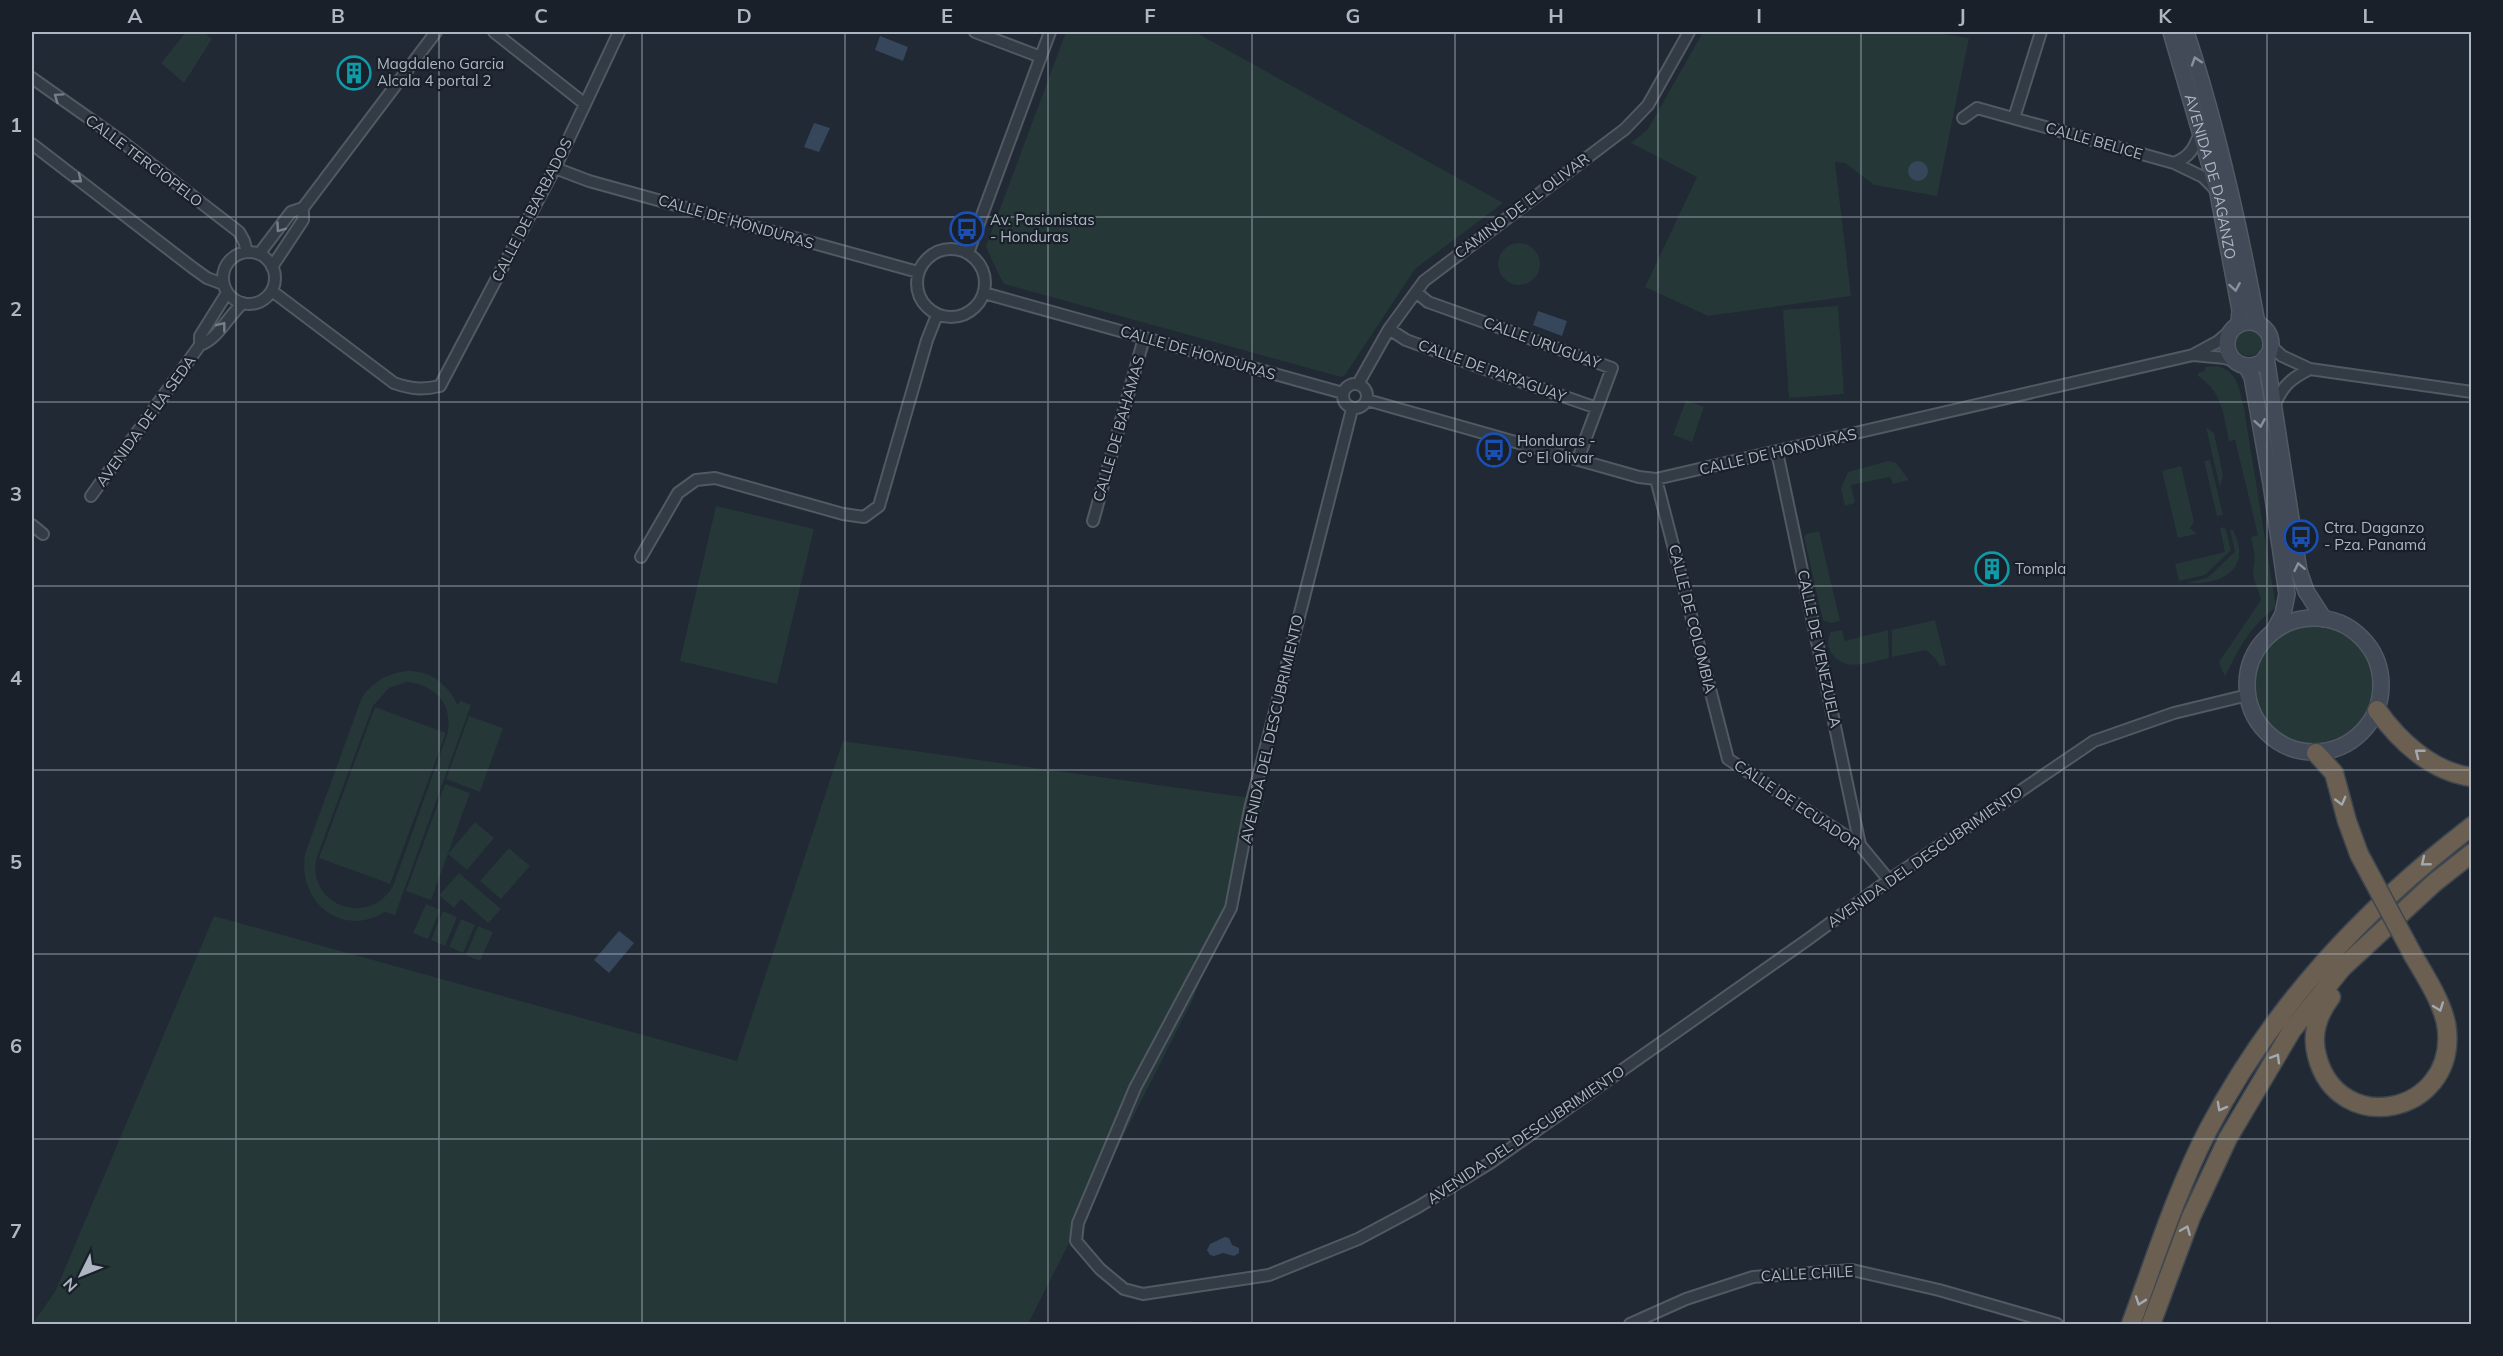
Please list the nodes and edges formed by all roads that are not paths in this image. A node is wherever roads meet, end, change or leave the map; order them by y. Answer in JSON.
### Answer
{"nodes":[{"id":1,"x":436,"y":32,"type":"edge"},
{"id":2,"x":494,"y":32,"type":"edge"},
{"id":3,"x":619,"y":32,"type":"edge"},
{"id":4,"x":975,"y":32,"type":"edge"},
{"id":5,"x":1050,"y":32,"type":"edge"},
{"id":6,"x":1689,"y":32,"type":"edge"},
{"id":7,"x":2041,"y":32,"type":"edge"},
{"id":8,"x":2171,"y":32,"type":"edge"},
{"id":9,"x":2186,"y":32,"type":"edge"},
{"id":10,"x":1041,"y":57,"type":"junction"},
{"id":11,"x":32,"y":78,"type":"edge"},
{"id":12,"x":585,"y":104,"type":"junction"},
{"id":13,"x":1964,"y":118,"type":"dead end"},
{"id":14,"x":2014,"y":118,"type":"junction"},
{"id":15,"x":2201,"y":130,"type":"junction"},
{"id":16,"x":32,"y":144,"type":"edge"},
{"id":17,"x":2175,"y":163,"type":"junction"},
{"id":18,"x":555,"y":168,"type":"junction"},
{"id":19,"x":2218,"y":193,"type":"junction"},
{"id":20,"x":303,"y":207,"type":"junction"},
{"id":21,"x":247,"y":252,"type":"junction"},
{"id":22,"x":968,"y":253,"type":"junction"},
{"id":23,"x":259,"y":254,"type":"junction"},
{"id":24,"x":272,"y":267,"type":"junction"},
{"id":25,"x":918,"y":272,"type":"junction"},
{"id":26,"x":225,"y":288,"type":"junction"},
{"id":27,"x":272,"y":291,"type":"junction"},
{"id":28,"x":1416,"y":292,"type":"junction"},
{"id":29,"x":984,"y":293,"type":"junction"},
{"id":30,"x":243,"y":303,"type":"junction"},
{"id":31,"x":937,"y":315,"type":"junction"},
{"id":32,"x":2257,"y":323,"type":"junction"},
{"id":33,"x":2234,"y":327,"type":"junction"},
{"id":34,"x":1389,"y":329,"type":"junction"},
{"id":35,"x":1144,"y":338,"type":"junction"},
{"id":36,"x":200,"y":345,"type":"junction"},
{"id":37,"x":2269,"y":352,"type":"junction"},
{"id":38,"x":2193,"y":355,"type":"junction"},
{"id":39,"x":2241,"y":364,"type":"junction"},
{"id":40,"x":2310,"y":369,"type":"junction"},
{"id":41,"x":1358,"y":384,"type":"junction"},
{"id":42,"x":2472,"y":392,"type":"edge"},
{"id":43,"x":1342,"y":393,"type":"junction"},
{"id":44,"x":1367,"y":400,"type":"junction"},
{"id":45,"x":2275,"y":404,"type":"junction"},
{"id":46,"x":1597,"y":408,"type":"junction"},
{"id":47,"x":1352,"y":409,"type":"junction"},
{"id":48,"x":1777,"y":452,"type":"junction"},
{"id":49,"x":1578,"y":459,"type":"junction"},
{"id":50,"x":1656,"y":480,"type":"junction"},
{"id":51,"x":91,"y":496,"type":"dead end"},
{"id":52,"x":1093,"y":521,"type":"dead end"},
{"id":53,"x":32,"y":525,"type":"edge"},
{"id":54,"x":43,"y":534,"type":"dead end"},
{"id":55,"x":641,"y":557,"type":"dead end"},
{"id":56,"x":2324,"y":619,"type":"junction"},
{"id":57,"x":2274,"y":631,"type":"junction"},
{"id":58,"x":2248,"y":695,"type":"junction"},
{"id":59,"x":2377,"y":710,"type":"junction"},
{"id":60,"x":2316,"y":753,"type":"junction"},
{"id":61,"x":1728,"y":759,"type":"joint"},
{"id":62,"x":2472,"y":777,"type":"edge"},
{"id":63,"x":2472,"y":826,"type":"edge"},
{"id":64,"x":1860,"y":845,"type":"junction"},
{"id":65,"x":2472,"y":853,"type":"edge"},
{"id":66,"x":1889,"y":880,"type":"junction"},
{"id":67,"x":2382,"y":932,"type":"junction"},
{"id":68,"x":2171,"y":1266,"type":"junction"},
{"id":69,"x":1630,"y":1324,"type":"edge"},
{"id":70,"x":2057,"y":1324,"type":"edge"},
{"id":71,"x":2132,"y":1324,"type":"edge"},
{"id":72,"x":2151,"y":1324,"type":"edge"},
{"id":73,"x":2160,"y":1324,"type":"edge"}],
"edges":[{"from":1,"to":20,"type":"street"},
{"from":2,"to":12,"type":"street"},
{"from":3,"to":12,"type":"street","name":"CALLE DE BARBADOS"},
{"from":4,"to":10,"type":"street"},
{"from":5,"to":10,"type":"street"},
{"from":6,"to":28,"type":"street","name":"CAMINO DE EL OLIVAR"},
{"from":7,"to":14,"type":"street"},
{"from":8,"to":15,"type":"main road","name":"AVENIDA DE DAGANZO"},
{"from":32,"to":9,"type":"main road","name":"AVENIDA DE DAGANZO","one_way":true},
{"from":10,"to":22,"type":"street"},
{"from":21,"to":11,"type":"street","name":"CALLE TERCIOPELO","one_way":true},
{"from":12,"to":18,"type":"street","name":"CALLE DE BARBADOS"},
{"from":13,"to":14,"type":"street","name":"CALLE BELICE"},
{"from":14,"to":17,"type":"street","name":"CALLE BELICE"},
{"from":15,"to":17,"type":"street"},
{"from":15,"to":19,"type":"main road","name":"AVENIDA DE DAGANZO"},
{"from":16,"to":26,"type":"street","one_way":true},
{"from":17,"to":19,"type":"street","name":"CALLE BELICE"},
{"from":18,"to":25,"type":"street","name":"CALLE DE HONDURAS"},
{"from":18,"to":27,"type":"street","name":"CALLE DE BARBADOS"},
{"from":19,"to":33,"type":"main road","name":"AVENIDA DE DAGANZO","one_way":true},
{"from":20,"to":23,"type":"street","one_way":true},
{"from":20,"to":24,"type":"street"},
{"from":21,"to":23,"type":"street"},
{"from":21,"to":26,"type":"street"},
{"from":22,"to":25,"type":"street"},
{"from":22,"to":29,"type":"street"},
{"from":23,"to":24,"type":"street"},
{"from":24,"to":27,"type":"street"},
{"from":25,"to":31,"type":"street"},
{"from":26,"to":30,"type":"street"},
{"from":26,"to":36,"type":"street","name":"AVENIDA DE LA SEDA"},
{"from":27,"to":30,"type":"street"},
{"from":28,"to":34,"type":"street","name":"CAMINO DE EL OLIVAR"},
{"from":28,"to":46,"type":"street","name":"CALLE URUGUAY"},
{"from":29,"to":31,"type":"street"},
{"from":29,"to":35,"type":"street","name":"CALLE DE HONDURAS"},
{"from":36,"to":30,"type":"street","name":"AVENIDA DE LA SEDA","one_way":true},
{"from":31,"to":55,"type":"street"},
{"from":32,"to":33,"type":"main road"},
{"from":32,"to":37,"type":"main road"},
{"from":33,"to":38,"type":"street","name":"CALLE DE HONDURAS"},
{"from":33,"to":39,"type":"main road"},
{"from":34,"to":41,"type":"street","name":"CAMINO DE EL OLIVAR"},
{"from":34,"to":46,"type":"street","name":"CALLE DE PARAGUAY"},
{"from":35,"to":43,"type":"street","name":"CALLE DE HONDURAS"},
{"from":35,"to":52,"type":"street","name":"CALLE DE BAHAMAS"},
{"from":36,"to":51,"type":"street","name":"AVENIDA DE LA SEDA"},
{"from":37,"to":39,"type":"main road"},
{"from":37,"to":40,"type":"street"},
{"from":37,"to":45,"type":"main road"},
{"from":38,"to":39,"type":"street","name":"CALLE DE HONDURAS"},
{"from":38,"to":48,"type":"street","name":"CALLE DE HONDURAS"},
{"from":39,"to":57,"type":"main road","one_way":true},
{"from":40,"to":42,"type":"street"},
{"from":40,"to":45,"type":"street"},
{"from":41,"to":43,"type":"street"},
{"from":41,"to":44,"type":"street"},
{"from":43,"to":47,"type":"street"},
{"from":44,"to":47,"type":"street"},
{"from":44,"to":49,"type":"street","name":"CALLE DE HONDURAS"},
{"from":56,"to":45,"type":"main road","one_way":true},
{"from":46,"to":49,"type":"street","name":"CALLE URUGUAY"},
{"from":47,"to":66,"type":"street","name":"AVENIDA DEL DESCUBRIMIENTO"},
{"from":48,"to":50,"type":"street","name":"CALLE DE HONDURAS"},
{"from":48,"to":64,"type":"street","name":"CALLE DE VENEZUELA"},
{"from":49,"to":50,"type":"street","name":"CALLE DE HONDURAS"},
{"from":50,"to":61,"type":"street","name":"CALLE DE COLOMBIA"},
{"from":53,"to":54,"type":"street"},
{"from":56,"to":57,"type":"main road"},
{"from":56,"to":59,"type":"main road"},
{"from":57,"to":58,"type":"main road"},
{"from":58,"to":60,"type":"main road"},
{"from":58,"to":66,"type":"street","name":"AVENIDA DEL DESCUBRIMIENTO"},
{"from":59,"to":60,"type":"main road"},
{"from":62,"to":59,"type":"highway","one_way":true},
{"from":60,"to":67,"type":"highway","one_way":true,"bridge":true},
{"from":61,"to":64,"type":"street","name":"CALLE DE ECUADOR"},
{"from":63,"to":71,"type":"highway","one_way":true},
{"from":64,"to":66,"type":"street","name":"CALLE DE ECUADOR"},
{"from":65,"to":67,"type":"highway"},
{"from":68,"to":67,"type":"highway","one_way":true},
{"from":68,"to":72,"type":"highway"},
{"from":68,"to":73,"type":"highway"},
{"from":69,"to":70,"type":"street","name":"CALLE CHILE"}]}
